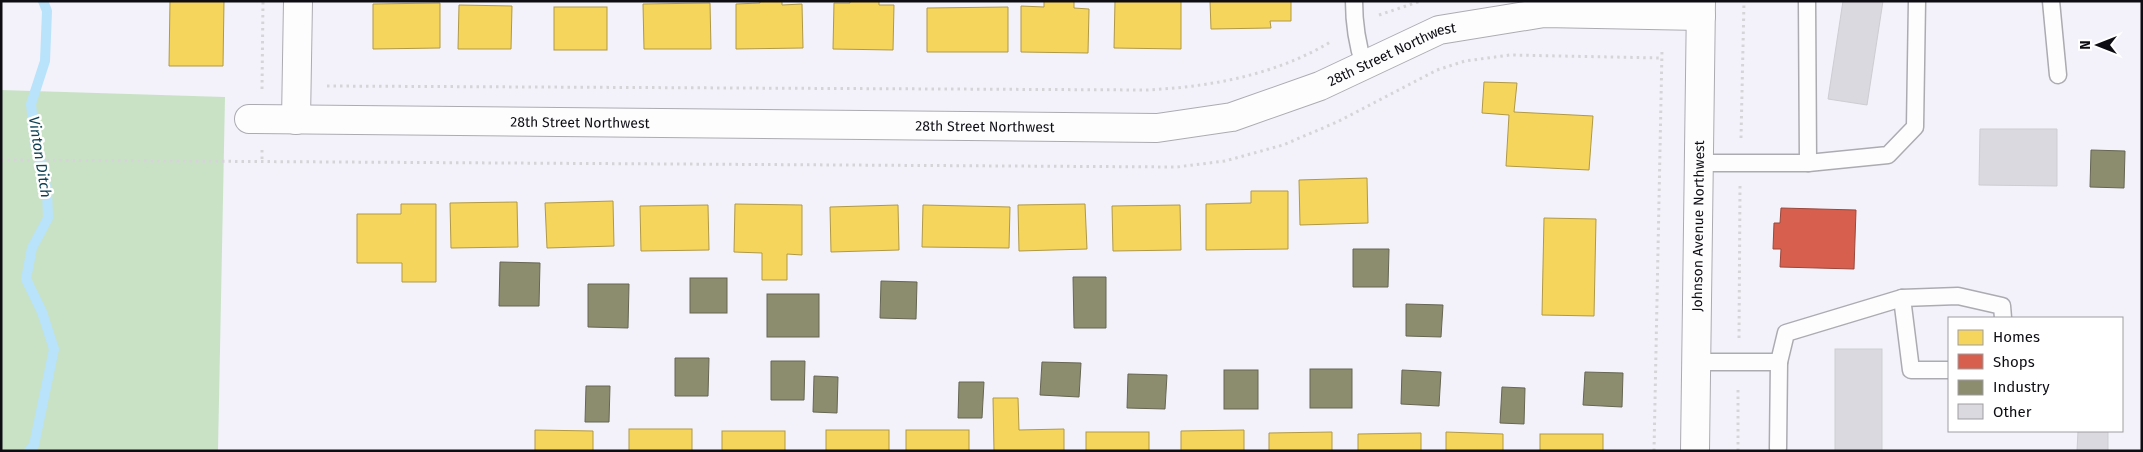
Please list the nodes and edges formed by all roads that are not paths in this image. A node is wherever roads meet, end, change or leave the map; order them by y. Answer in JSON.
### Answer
{"nodes":[{"id":1,"x":298,"y":1,"type":"edge"},
{"id":2,"x":1354,"y":1,"type":"edge"},
{"id":3,"x":1807,"y":1,"type":"edge"},
{"id":4,"x":1917,"y":1,"type":"edge"},
{"id":5,"x":2051,"y":1,"type":"edge"},
{"id":6,"x":1701,"y":9,"type":"edge"},
{"id":7,"x":1364,"y":66,"type":"junction"},
{"id":8,"x":2058,"y":75,"type":"dead end"},
{"id":9,"x":255,"y":120,"type":"road end"},
{"id":10,"x":296,"y":120,"type":"junction"},
{"id":11,"x":1699,"y":163,"type":"junction"},
{"id":12,"x":1808,"y":164,"type":"junction"},
{"id":13,"x":1902,"y":298,"type":"junction"},
{"id":14,"x":2003,"y":317,"type":"edge"},
{"id":15,"x":1696,"y":362,"type":"junction"},
{"id":16,"x":1779,"y":362,"type":"junction"},
{"id":17,"x":1948,"y":370,"type":"edge"},
{"id":18,"x":1778,"y":448,"type":"dead end"},
{"id":19,"x":1695,"y":451,"type":"edge"}],
"edges":[{"from":1,"to":10,"type":"street"},
{"from":2,"to":7,"type":"lane"},
{"from":3,"to":12,"type":"lane"},
{"from":4,"to":12,"type":"lane"},
{"from":5,"to":8,"type":"lane"},
{"from":6,"to":7,"type":"street","name":"28th Street Northwest"},
{"from":6,"to":11,"type":"street","name":"Johnson Avenue Northwest"},
{"from":7,"to":10,"type":"street","name":"28th Street Northwest"},
{"from":9,"to":10,"type":"street","name":"28th Street Northwest"},
{"from":11,"to":12,"type":"lane"},
{"from":11,"to":15,"type":"street","name":"Johnson Avenue Northwest"},
{"from":13,"to":14,"type":"lane"},
{"from":13,"to":16,"type":"lane"},
{"from":13,"to":17,"type":"lane"},
{"from":15,"to":16,"type":"lane"},
{"from":15,"to":19,"type":"street","name":"Johnson Avenue Northwest"},
{"from":16,"to":18,"type":"lane"}]}
